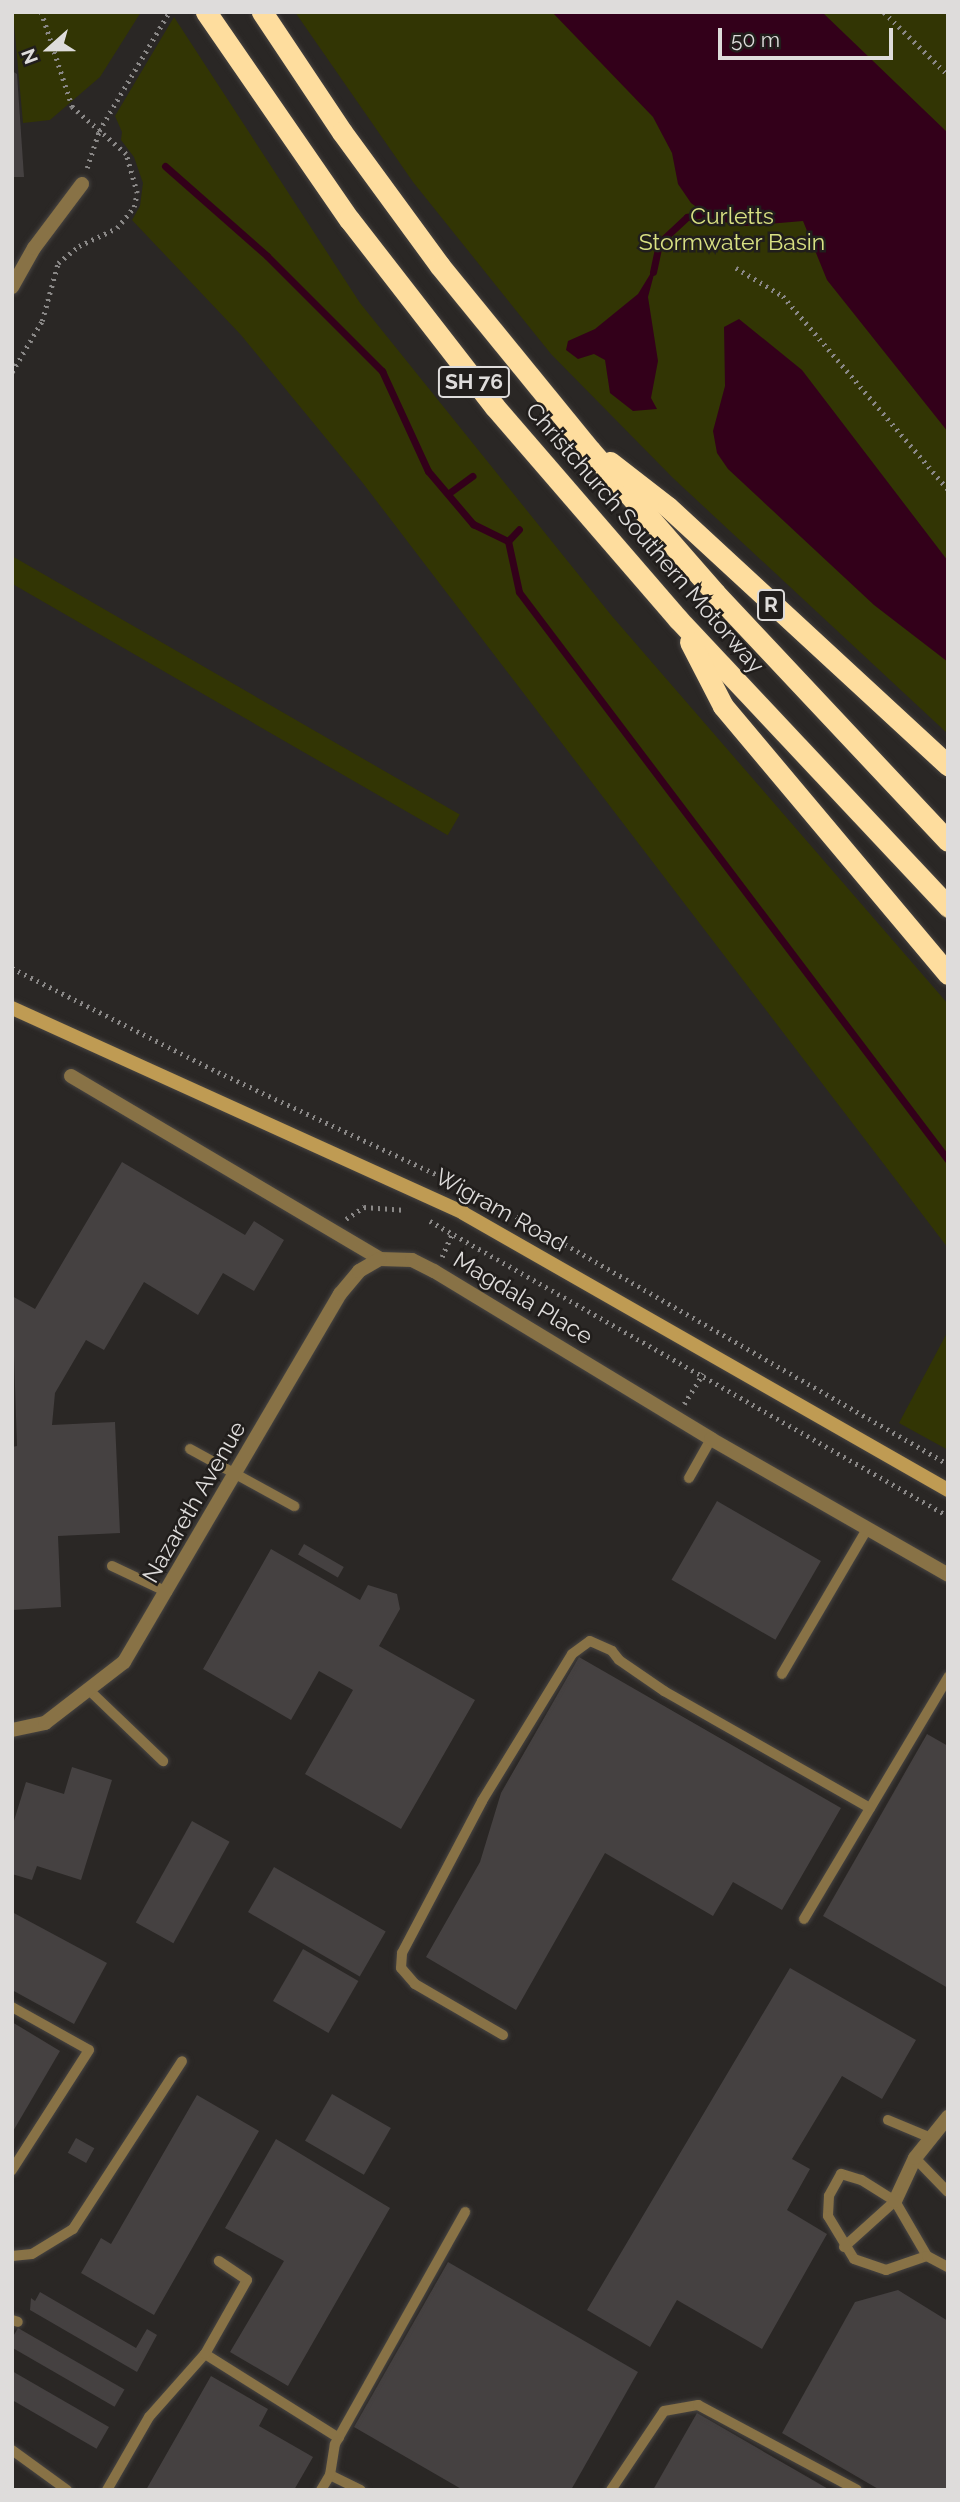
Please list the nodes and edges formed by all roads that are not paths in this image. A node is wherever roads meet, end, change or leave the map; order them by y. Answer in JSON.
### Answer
{"nodes":[{"id":1,"x":206,"y":12,"type":"edge"},
{"id":2,"x":262,"y":12,"type":"edge"},
{"id":3,"x":82,"y":184,"type":"road end"},
{"id":4,"x":12,"y":287,"type":"edge"},
{"id":5,"x":590,"y":450,"type":"junction"},
{"id":6,"x":678,"y":619,"type":"junction"},
{"id":7,"x":948,"y":765,"type":"edge"},
{"id":8,"x":948,"y":841,"type":"edge"},
{"id":9,"x":948,"y":907,"type":"edge"},
{"id":10,"x":948,"y":974,"type":"edge"},
{"id":11,"x":12,"y":1008,"type":"edge"},
{"id":12,"x":71,"y":1076,"type":"dead end"},
{"id":13,"x":380,"y":1259,"type":"junction"},
{"id":14,"x":711,"y":1439,"type":"junction"},
{"id":15,"x":190,"y":1449,"type":"dead end"},
{"id":16,"x":236,"y":1474,"type":"junction"},
{"id":17,"x":689,"y":1478,"type":"dead end"},
{"id":18,"x":948,"y":1490,"type":"edge"},
{"id":19,"x":295,"y":1506,"type":"dead end"},
{"id":20,"x":867,"y":1529,"type":"junction"},
{"id":21,"x":112,"y":1566,"type":"dead end"},
{"id":22,"x":948,"y":1575,"type":"edge"},
{"id":23,"x":167,"y":1592,"type":"junction"},
{"id":24,"x":782,"y":1674,"type":"dead end"},
{"id":25,"x":948,"y":1677,"type":"edge"},
{"id":26,"x":91,"y":1692,"type":"junction"},
{"id":27,"x":12,"y":1730,"type":"edge"},
{"id":28,"x":163,"y":1761,"type":"dead end"},
{"id":29,"x":870,"y":1808,"type":"junction"},
{"id":30,"x":804,"y":1919,"type":"dead end"},
{"id":31,"x":12,"y":2007,"type":"edge"},
{"id":32,"x":503,"y":2035,"type":"dead end"},
{"id":33,"x":182,"y":2062,"type":"dead end"},
{"id":34,"x":948,"y":2117,"type":"edge"},
{"id":35,"x":888,"y":2120,"type":"dead end"},
{"id":36,"x":931,"y":2138,"type":"junction"},
{"id":37,"x":915,"y":2158,"type":"junction"},
{"id":38,"x":12,"y":2170,"type":"edge"},
{"id":39,"x":948,"y":2192,"type":"edge"},
{"id":40,"x":895,"y":2201,"type":"junction"},
{"id":41,"x":465,"y":2212,"type":"dead end"},
{"id":42,"x":844,"y":2247,"type":"junction"},
{"id":43,"x":12,"y":2256,"type":"edge"},
{"id":44,"x":927,"y":2256,"type":"junction"},
{"id":45,"x":219,"y":2261,"type":"dead end"},
{"id":46,"x":948,"y":2267,"type":"edge"},
{"id":47,"x":205,"y":2354,"type":"junction"},
{"id":48,"x":339,"y":2438,"type":"junction"},
{"id":49,"x":12,"y":2450,"type":"edge"},
{"id":50,"x":330,"y":2475,"type":"junction"},
{"id":51,"x":67,"y":2490,"type":"edge"},
{"id":52,"x":107,"y":2490,"type":"edge"},
{"id":53,"x":321,"y":2490,"type":"edge"},
{"id":54,"x":361,"y":2490,"type":"edge"},
{"id":55,"x":611,"y":2490,"type":"edge"},
{"id":56,"x":857,"y":2490,"type":"edge"}],
"edges":[{"from":1,"to":6,"type":"highway","name":"Christchurch Southern Motorway","number":"SH 76"},
{"from":2,"to":5,"type":"highway","name":"Christchurch Southern Motorway","number":"SH 76"},
{"from":3,"to":4,"type":"street"},
{"from":5,"to":7,"type":"highway","number":"R"},
{"from":5,"to":8,"type":"highway","name":"Christchurch Southern Motorway","number":"SH 76"},
{"from":6,"to":9,"type":"highway","name":"Christchurch Southern Motorway","number":"SH 76"},
{"from":6,"to":10,"type":"highway"},
{"from":11,"to":18,"type":"main road","name":"Wigram Road"},
{"from":12,"to":13,"type":"street","name":"Magdala Place"},
{"from":13,"to":14,"type":"street","name":"Magdala Place"},
{"from":13,"to":16,"type":"street","name":"Nazareth Avenue"},
{"from":14,"to":17,"type":"lane"},
{"from":14,"to":20,"type":"street","name":"Magdala Place"},
{"from":15,"to":16,"type":"lane"},
{"from":16,"to":19,"type":"lane"},
{"from":16,"to":23,"type":"street","name":"Nazareth Avenue"},
{"from":20,"to":22,"type":"street","name":"Magdala Place"},
{"from":20,"to":24,"type":"lane"},
{"from":21,"to":23,"type":"lane"},
{"from":23,"to":26,"type":"street","name":"Nazareth Avenue"},
{"from":25,"to":29,"type":"lane"},
{"from":26,"to":27,"type":"street","name":"Nazareth Avenue"},
{"from":26,"to":28,"type":"lane"},
{"from":29,"to":30,"type":"lane"},
{"from":29,"to":32,"type":"lane"},
{"from":31,"to":38,"type":"lane"},
{"from":33,"to":43,"type":"lane"},
{"from":34,"to":36,"type":"street"},
{"from":35,"to":36,"type":"lane"},
{"from":36,"to":37,"type":"street"},
{"from":37,"to":39,"type":"lane"},
{"from":37,"to":40,"type":"street"},
{"from":40,"to":42,"type":"lane"},
{"from":40,"to":42,"type":"lane"},
{"from":40,"to":44,"type":"lane"},
{"from":41,"to":48,"type":"lane"},
{"from":42,"to":44,"type":"lane"},
{"from":44,"to":46,"type":"lane"},
{"from":45,"to":47,"type":"lane"},
{"from":47,"to":48,"type":"lane"},
{"from":47,"to":52,"type":"lane"},
{"from":48,"to":50,"type":"lane"},
{"from":49,"to":51,"type":"lane"},
{"from":50,"to":53,"type":"lane"},
{"from":50,"to":54,"type":"lane"},
{"from":55,"to":56,"type":"lane"}]}
